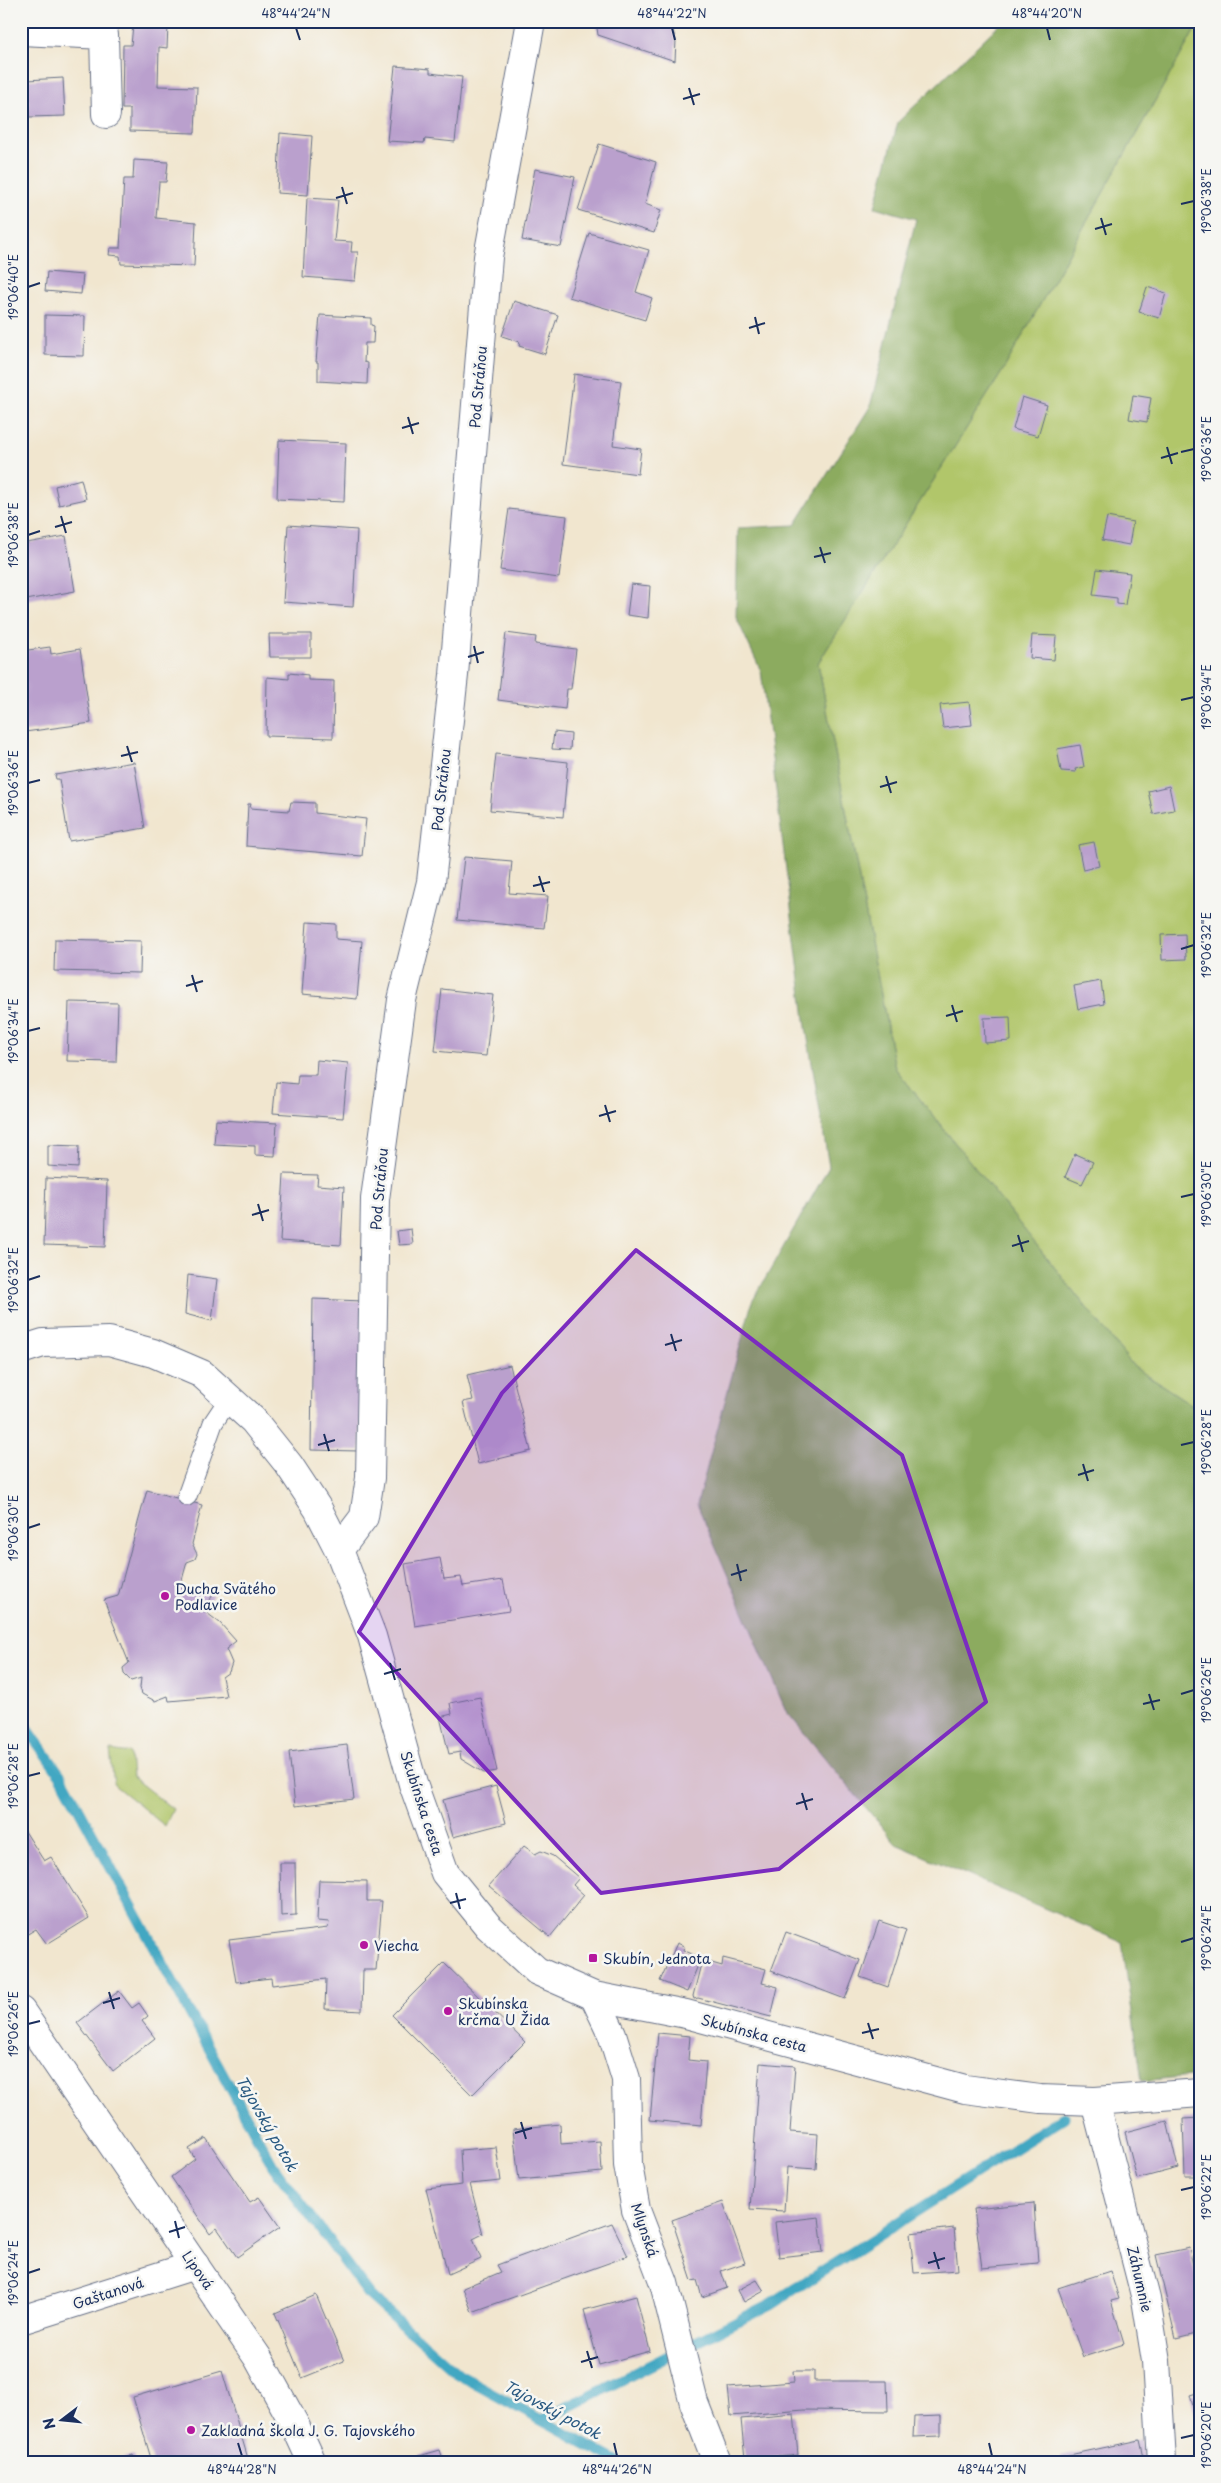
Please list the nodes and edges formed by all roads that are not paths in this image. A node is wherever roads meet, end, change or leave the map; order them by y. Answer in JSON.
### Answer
{"nodes":[{"id":1,"x":531,"y":21,"type":"edge"},
{"id":2,"x":104,"y":28,"type":"edge"},
{"id":3,"x":21,"y":31,"type":"edge"},
{"id":4,"x":106,"y":114,"type":"dead end"},
{"id":5,"x":21,"y":1350,"type":"edge"},
{"id":6,"x":229,"y":1399,"type":"junction"},
{"id":7,"x":187,"y":1496,"type":"dead end"},
{"id":8,"x":339,"y":1550,"type":"junction"},
{"id":9,"x":594,"y":1996,"type":"junction"},
{"id":10,"x":21,"y":2011,"type":"edge"},
{"id":11,"x":1200,"y":2092,"type":"edge"},
{"id":12,"x":1095,"y":2101,"type":"junction"},
{"id":13,"x":194,"y":2265,"type":"junction"},
{"id":14,"x":21,"y":2320,"type":"edge"},
{"id":15,"x":312,"y":2462,"type":"edge"},
{"id":16,"x":717,"y":2462,"type":"edge"},
{"id":17,"x":1162,"y":2462,"type":"edge"}],
"edges":[{"from":1,"to":8,"type":"street","name":"Pod Stráňou"},
{"from":2,"to":3,"type":"street"},
{"from":2,"to":4,"type":"street"},
{"from":5,"to":6,"type":"street","name":"Skubínska cesta"},
{"from":6,"to":7,"type":"lane"},
{"from":6,"to":8,"type":"street","name":"Skubínska cesta"},
{"from":8,"to":9,"type":"street","name":"Skubínska cesta"},
{"from":9,"to":12,"type":"street","name":"Skubínska cesta"},
{"from":9,"to":16,"type":"street","name":"Mlynská"},
{"from":10,"to":13,"type":"street","name":"Lipová"},
{"from":11,"to":12,"type":"street","name":"Skubínska cesta"},
{"from":12,"to":17,"type":"street","name":"Záhumnie"},
{"from":13,"to":14,"type":"street","name":"Gaštanová"},
{"from":13,"to":15,"type":"street","name":"Lipová"}]}
